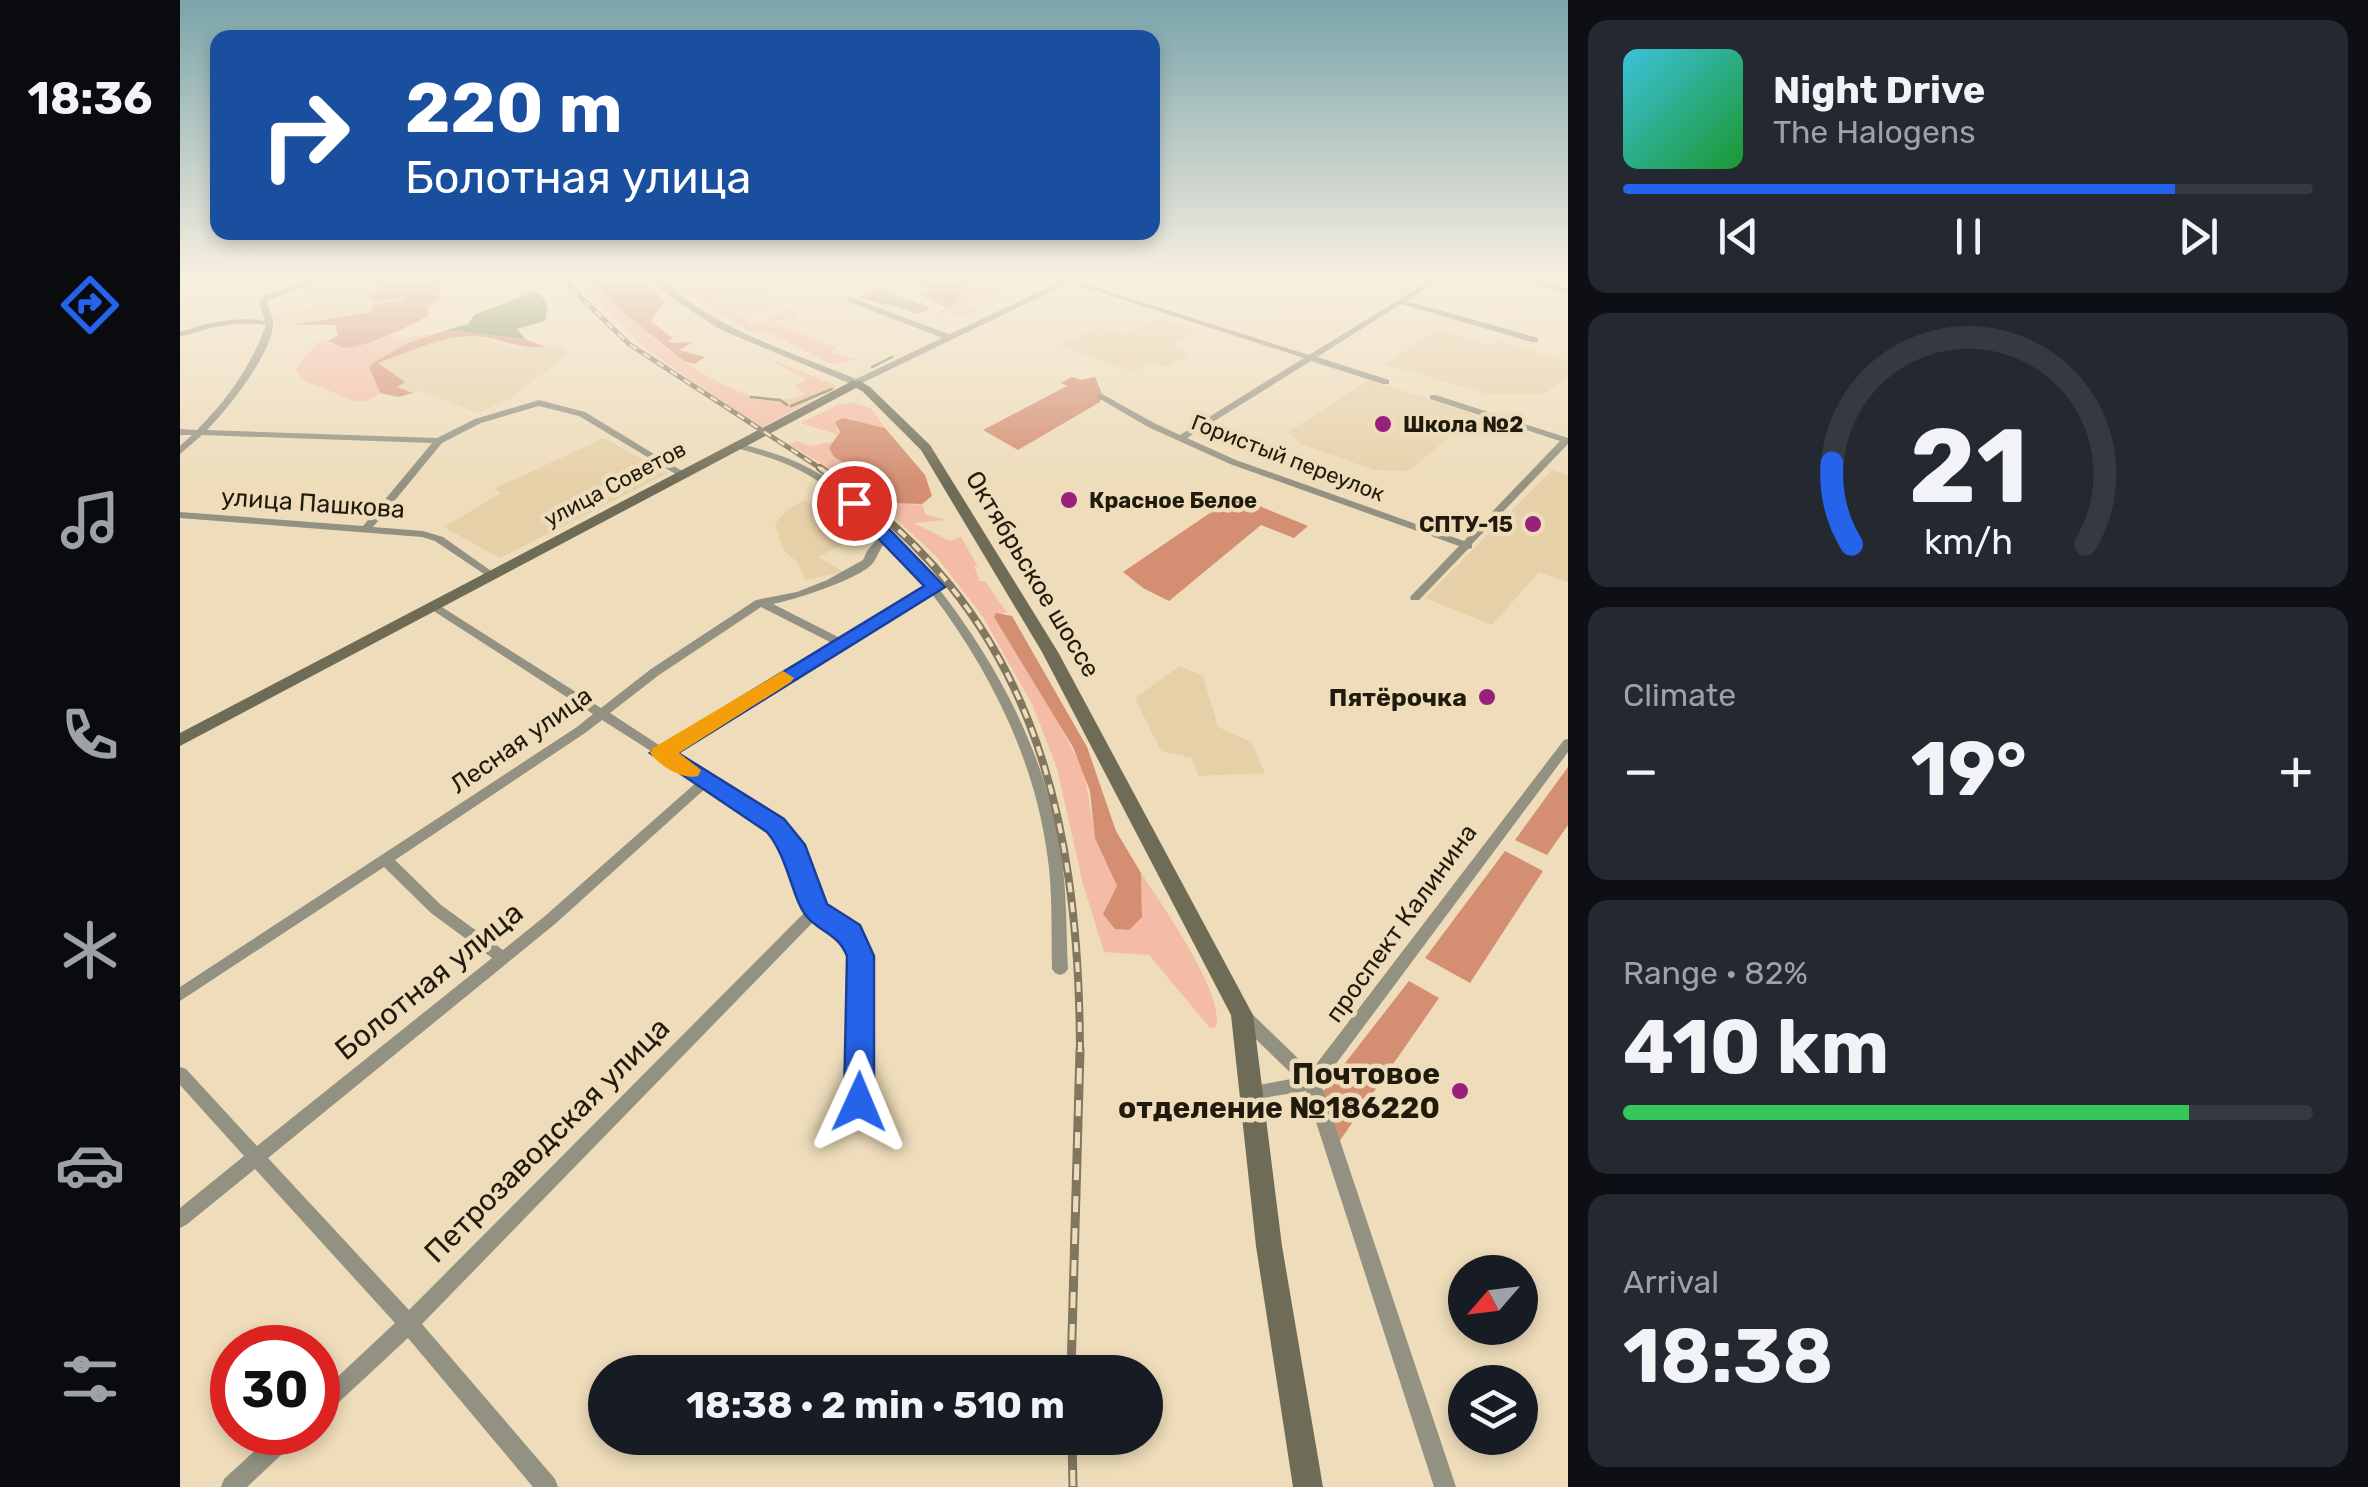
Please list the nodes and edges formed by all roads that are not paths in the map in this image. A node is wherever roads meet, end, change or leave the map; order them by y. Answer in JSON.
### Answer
{"nodes":[{"id":1,"x":260,"y":347,"type":"edge"},
{"id":2,"x":772,"y":347,"type":"edge"},
{"id":3,"x":928,"y":347,"type":"edge"},
{"id":4,"x":1278,"y":347,"type":"edge"},
{"id":5,"x":1328,"y":347,"type":"edge"},
{"id":6,"x":1311,"y":358,"type":"junction"},
{"id":7,"x":1386,"y":382,"type":"dead end"},
{"id":8,"x":856,"y":384,"type":"junction"},
{"id":9,"x":1099,"y":396,"type":"dead end"},
{"id":10,"x":1433,"y":397,"type":"dead end"},
{"id":11,"x":180,"y":432,"type":"edge"},
{"id":12,"x":202,"y":432,"type":"junction"},
{"id":13,"x":1181,"y":438,"type":"junction"},
{"id":14,"x":1567,"y":440,"type":"edge"},
{"id":15,"x":438,"y":441,"type":"junction"},
{"id":16,"x":736,"y":445,"type":"junction"},
{"id":17,"x":180,"y":451,"type":"edge"},
{"id":18,"x":682,"y":474,"type":"junction"},
{"id":19,"x":180,"y":515,"type":"edge"},
{"id":20,"x":366,"y":529,"type":"junction"},
{"id":21,"x":886,"y":535,"type":"junction"},
{"id":22,"x":1468,"y":546,"type":"junction"},
{"id":23,"x":490,"y":575,"type":"junction"},
{"id":24,"x":936,"y":587,"type":"junction"},
{"id":25,"x":1414,"y":598,"type":"dead end"},
{"id":26,"x":760,"y":602,"type":"junction"},
{"id":27,"x":433,"y":606,"type":"junction"},
{"id":28,"x":840,"y":642,"type":"junction"},
{"id":29,"x":600,"y":714,"type":"junction"},
{"id":30,"x":180,"y":740,"type":"edge"},
{"id":31,"x":1568,"y":742,"type":"edge"},
{"id":32,"x":662,"y":753,"type":"junction"},
{"id":33,"x":707,"y":780,"type":"junction"},
{"id":34,"x":385,"y":860,"type":"junction"},
{"id":35,"x":816,"y":910,"type":"junction"},
{"id":36,"x":502,"y":956,"type":"junction"},
{"id":37,"x":1060,"y":969,"type":"dead end"},
{"id":38,"x":180,"y":995,"type":"edge"},
{"id":39,"x":1242,"y":1015,"type":"junction"},
{"id":40,"x":180,"y":1074,"type":"edge"},
{"id":41,"x":1312,"y":1083,"type":"junction"},
{"id":42,"x":1250,"y":1093,"type":"junction"},
{"id":43,"x":859,"y":1102,"type":"dead end"},
{"id":44,"x":256,"y":1156,"type":"junction"},
{"id":45,"x":180,"y":1220,"type":"edge"},
{"id":46,"x":409,"y":1324,"type":"junction"},
{"id":47,"x":340,"y":1388,"type":"edge"},
{"id":48,"x":266,"y":1455,"type":"edge"},
{"id":49,"x":232,"y":1487,"type":"edge"},
{"id":50,"x":547,"y":1487,"type":"edge"},
{"id":51,"x":1308,"y":1487,"type":"edge"},
{"id":52,"x":1445,"y":1487,"type":"edge"}],
"edges":[{"from":1,"to":12,"type":"street"},
{"from":2,"to":8,"type":"street","name":"Октябрьское шоссе"},
{"from":3,"to":8,"type":"street","name":"улица Советов"},
{"from":4,"to":6,"type":"street"},
{"from":5,"to":6,"type":"street"},
{"from":6,"to":7,"type":"street"},
{"from":6,"to":13,"type":"street"},
{"from":8,"to":16,"type":"main road","name":"улица Советов"},
{"from":8,"to":39,"type":"main road","name":"Октябрьское шоссе"},
{"from":9,"to":13,"type":"street","name":"Гористый переулок"},
{"from":10,"to":14,"type":"street"},
{"from":11,"to":12,"type":"street"},
{"from":12,"to":15,"type":"street"},
{"from":12,"to":17,"type":"street"},
{"from":13,"to":22,"type":"street","name":"Гористый переулок"},
{"from":14,"to":22,"type":"street"},
{"from":15,"to":18,"type":"street"},
{"from":15,"to":20,"type":"street"},
{"from":16,"to":18,"type":"main road","name":"улица Советов"},
{"from":16,"to":21,"type":"street"},
{"from":18,"to":23,"type":"main road","name":"улица Советов"},
{"from":19,"to":20,"type":"street","name":"улица Пашкова"},
{"from":20,"to":23,"type":"street","name":"улица Пашкова"},
{"from":21,"to":24,"type":"street"},
{"from":21,"to":26,"type":"street","name":"Лесная улица"},
{"from":22,"to":25,"type":"street"},
{"from":23,"to":27,"type":"main road","name":"улица Советов"},
{"from":24,"to":28,"type":"street"},
{"from":24,"to":37,"type":"street"},
{"from":26,"to":28,"type":"street"},
{"from":26,"to":29,"type":"street","name":"Лесная улица"},
{"from":27,"to":29,"type":"street"},
{"from":27,"to":30,"type":"main road","name":"улица Советов"},
{"from":28,"to":32,"type":"street"},
{"from":29,"to":32,"type":"street"},
{"from":29,"to":34,"type":"street","name":"Лесная улица"},
{"from":31,"to":41,"type":"street","name":"проспект Калинина"},
{"from":32,"to":33,"type":"street"},
{"from":33,"to":35,"type":"street"},
{"from":33,"to":36,"type":"street","name":"Болотная улица"},
{"from":34,"to":36,"type":"street"},
{"from":34,"to":38,"type":"street","name":"Лесная улица"},
{"from":35,"to":43,"type":"street"},
{"from":35,"to":46,"type":"street","name":"Петрозаводская улица"},
{"from":36,"to":44,"type":"street","name":"Болотная улица"},
{"from":39,"to":41,"type":"street","name":"Октябрьское шоссе"},
{"from":39,"to":42,"type":"main road","name":"Октябрьское шоссе"},
{"from":40,"to":44,"type":"street"},
{"from":41,"to":42,"type":"street"},
{"from":41,"to":52,"type":"street","name":"Октябрьское шоссе"},
{"from":42,"to":51,"type":"main road","name":"Октябрьское шоссе"},
{"from":44,"to":45,"type":"street","name":"Болотная улица"},
{"from":44,"to":46,"type":"street"},
{"from":46,"to":47,"type":"street","name":"Петрозаводская улица"},
{"from":46,"to":50,"type":"street"},
{"from":48,"to":49,"type":"street"}]}
